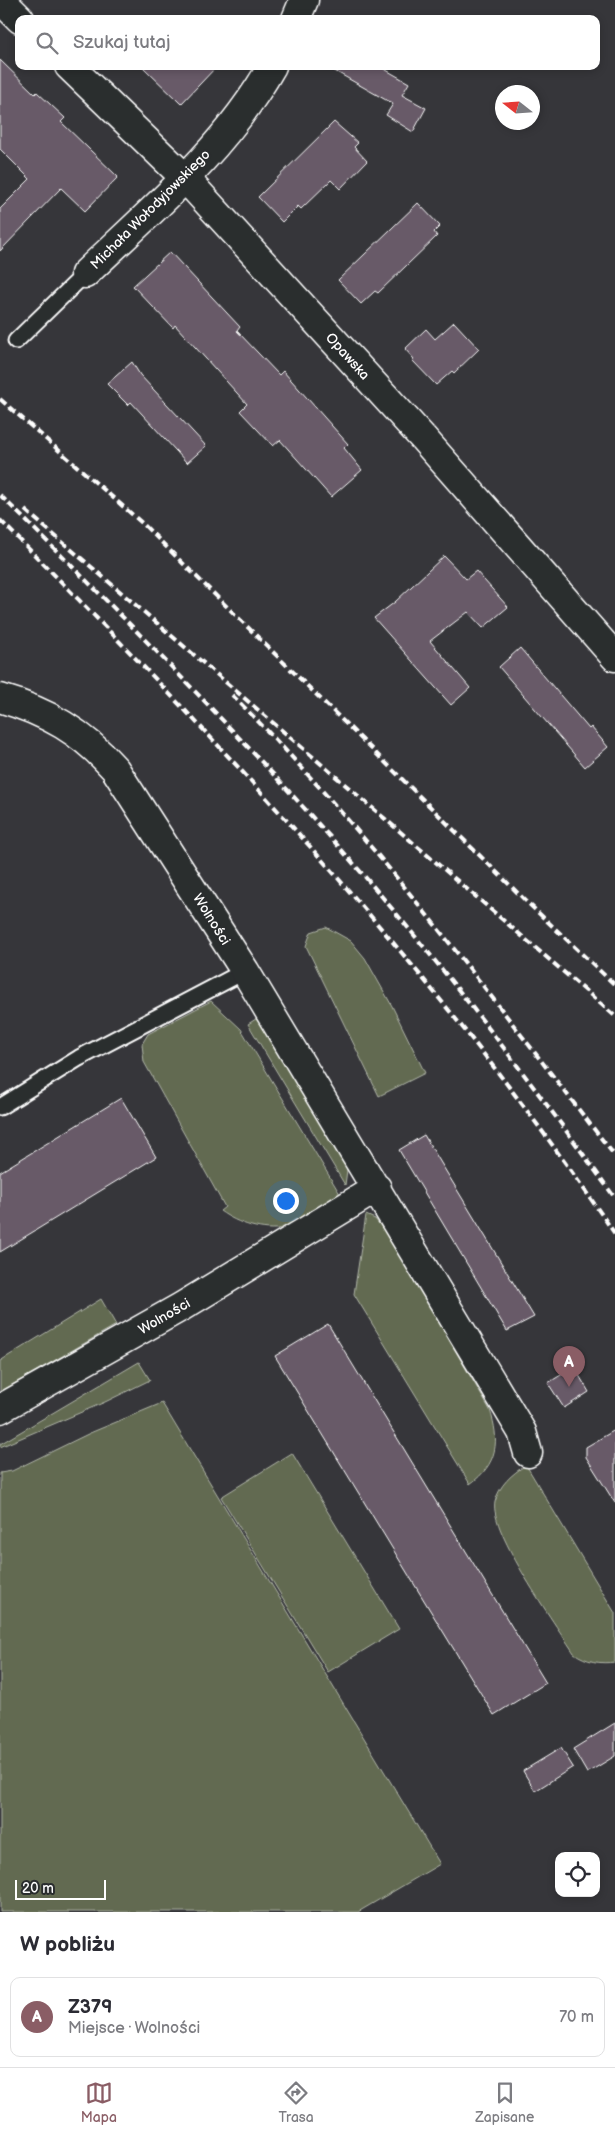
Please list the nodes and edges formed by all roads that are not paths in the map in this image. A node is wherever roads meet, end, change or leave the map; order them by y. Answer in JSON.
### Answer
{"nodes":[{"id":1,"x":1,"y":0,"type":"edge"},
{"id":2,"x":304,"y":0,"type":"edge"},
{"id":3,"x":16,"y":15,"type":"edge"},
{"id":4,"x":298,"y":15,"type":"edge"},
{"id":5,"x":73,"y":70,"type":"edge"},
{"id":6,"x":270,"y":70,"type":"edge"},
{"id":7,"x":185,"y":178,"type":"junction"},
{"id":8,"x":85,"y":274,"type":"joint"},
{"id":9,"x":16,"y":342,"type":"dead end"},
{"id":10,"x":613,"y":651,"type":"edge"},
{"id":11,"x":0,"y":698,"type":"edge"},
{"id":12,"x":245,"y":971,"type":"junction"},
{"id":13,"x":0,"y":1107,"type":"edge"},
{"id":14,"x":377,"y":1188,"type":"junction"},
{"id":15,"x":0,"y":1409,"type":"edge"},
{"id":16,"x":528,"y":1453,"type":"dead end"}],
"edges":[{"from":1,"to":3,"type":"street"},
{"from":2,"to":4,"type":"street"},
{"from":5,"to":7,"type":"street","name":"Opawska"},
{"from":6,"to":7,"type":"street","name":"Michała Wołodyjowskiego"},
{"from":7,"to":8,"type":"street","name":"Michała Wołodyjowskiego"},
{"from":7,"to":10,"type":"street","name":"Opawska"},
{"from":8,"to":9,"type":"lane","name":"Michała Wołodyjowskiego"},
{"from":11,"to":12,"type":"street","name":"Wolności"},
{"from":12,"to":13,"type":"lane"},
{"from":12,"to":14,"type":"street","name":"Wolności"},
{"from":14,"to":15,"type":"street","name":"Wolności"},
{"from":14,"to":16,"type":"street","name":"Wolności"}]}
